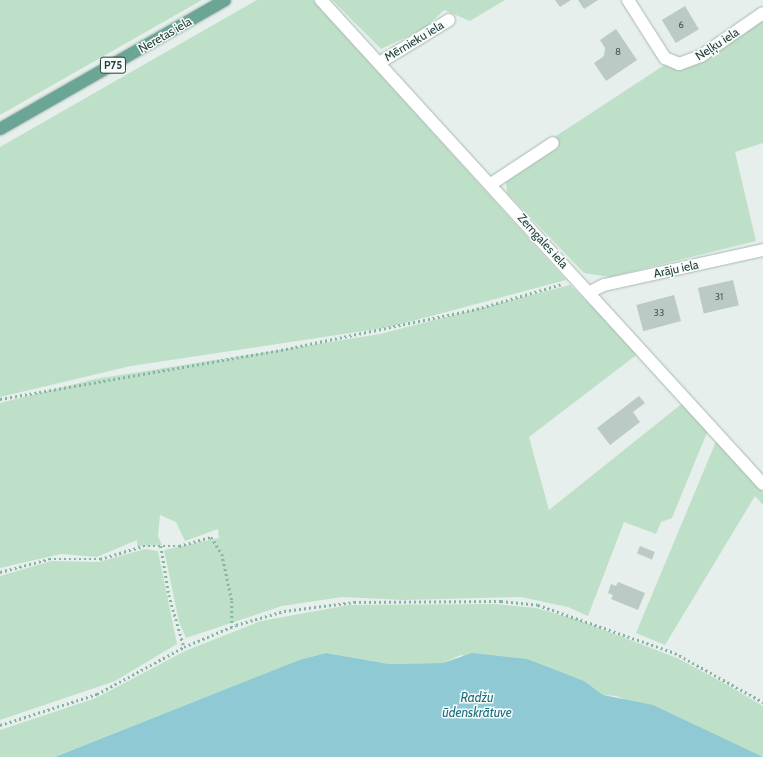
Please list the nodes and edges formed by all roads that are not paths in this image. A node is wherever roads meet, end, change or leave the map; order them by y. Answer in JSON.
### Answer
{"nodes":[{"id":1,"x":225,"y":0,"type":"edge"},
{"id":2,"x":321,"y":0,"type":"edge"},
{"id":3,"x":628,"y":0,"type":"edge"},
{"id":4,"x":763,"y":13,"type":"edge"},
{"id":5,"x":449,"y":20,"type":"dead end"},
{"id":6,"x":379,"y":63,"type":"junction"},
{"id":7,"x":0,"y":129,"type":"edge"},
{"id":8,"x":553,"y":144,"type":"dead end"},
{"id":9,"x":491,"y":184,"type":"junction"},
{"id":10,"x":763,"y":250,"type":"edge"},
{"id":11,"x":590,"y":292,"type":"junction"},
{"id":12,"x":763,"y":484,"type":"edge"}],
"edges":[{"from":1,"to":7,"type":"main road","name":"Neretas iela","number":"P75"},
{"from":2,"to":6,"type":"street","name":"Zemgales iela"},
{"from":3,"to":4,"type":"street","name":"Neļķu iela"},
{"from":5,"to":6,"type":"street","name":"Mērnieku iela"},
{"from":6,"to":9,"type":"street","name":"Zemgales iela"},
{"from":8,"to":9,"type":"street"},
{"from":9,"to":11,"type":"street","name":"Zemgales iela"},
{"from":10,"to":11,"type":"street","name":"Arāju iela"},
{"from":11,"to":12,"type":"street","name":"Zemgales iela"}]}
